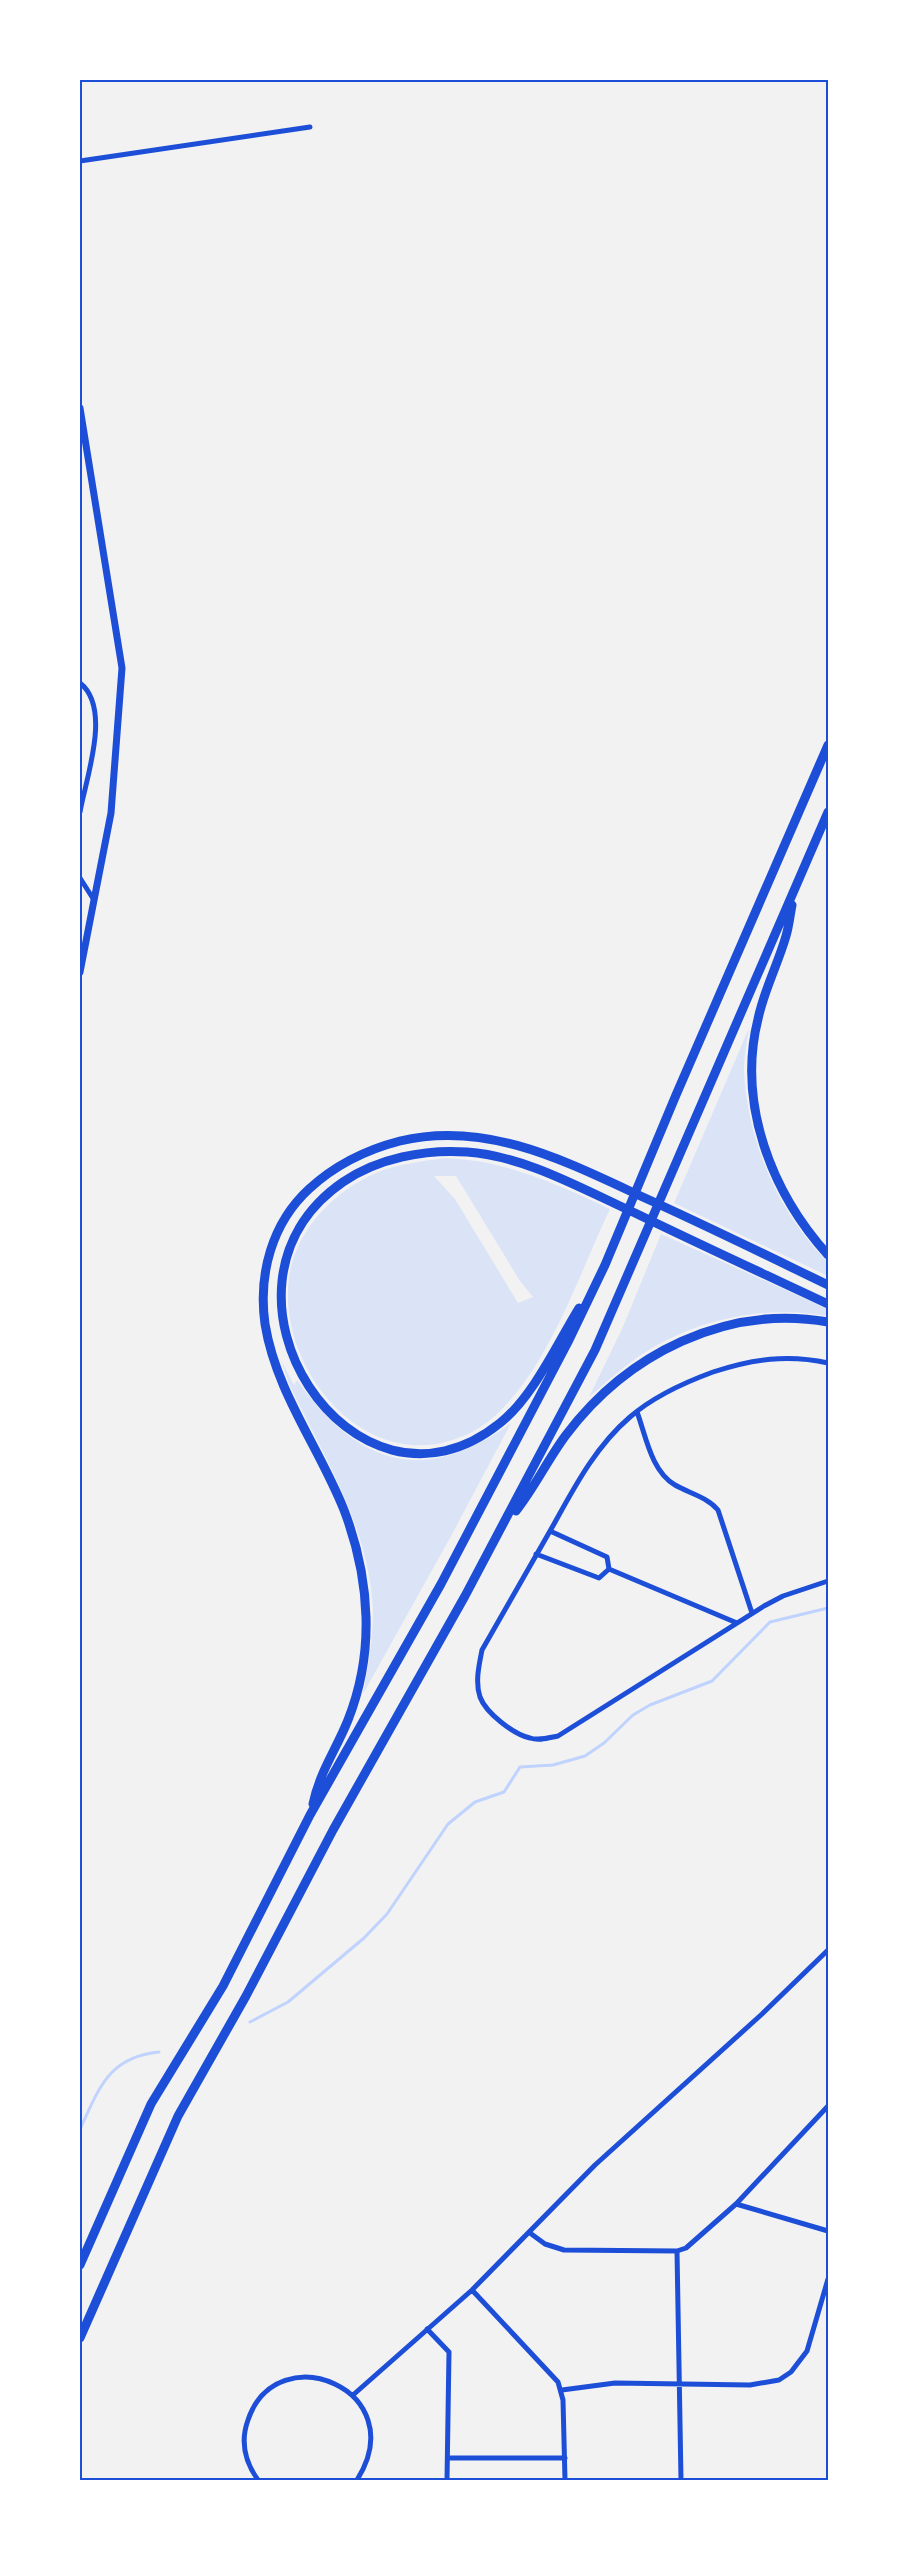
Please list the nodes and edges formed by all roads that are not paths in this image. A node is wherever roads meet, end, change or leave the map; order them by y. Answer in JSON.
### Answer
{"nodes":[{"id":1,"x":310,"y":128,"type":"dead end"},
{"id":2,"x":80,"y":161,"type":"edge"},
{"id":3,"x":80,"y":408,"type":"edge"},
{"id":4,"x":80,"y":683,"type":"edge"},
{"id":5,"x":828,"y":745,"type":"edge"},
{"id":6,"x":80,"y":812,"type":"edge"},
{"id":7,"x":828,"y":812,"type":"edge"},
{"id":8,"x":80,"y":878,"type":"edge"},
{"id":9,"x":796,"y":885,"type":"junction"},
{"id":10,"x":94,"y":900,"type":"junction"},
{"id":11,"x":80,"y":972,"type":"edge"},
{"id":12,"x":828,"y":1255,"type":"edge"},
{"id":13,"x":605,"y":1265,"type":"junction"},
{"id":14,"x":828,"y":1285,"type":"edge"},
{"id":15,"x":828,"y":1304,"type":"edge"},
{"id":16,"x":828,"y":1322,"type":"edge"},
{"id":17,"x":828,"y":1363,"type":"edge"},
{"id":18,"x":637,"y":1412,"type":"junction"},
{"id":19,"x":503,"y":1527,"type":"junction"},
{"id":20,"x":550,"y":1531,"type":"junction"},
{"id":21,"x":536,"y":1554,"type":"junction"},
{"id":22,"x":609,"y":1569,"type":"junction"},
{"id":23,"x":828,"y":1581,"type":"edge"},
{"id":24,"x":752,"y":1613,"type":"junction"},
{"id":25,"x":737,"y":1623,"type":"junction"},
{"id":26,"x":310,"y":1815,"type":"junction"},
{"id":27,"x":828,"y":1950,"type":"edge"},
{"id":28,"x":828,"y":2106,"type":"edge"},
{"id":29,"x":736,"y":2204,"type":"junction"},
{"id":30,"x":828,"y":2231,"type":"edge"},
{"id":31,"x":530,"y":2232,"type":"junction"},
{"id":32,"x":677,"y":2251,"type":"junction"},
{"id":33,"x":80,"y":2265,"type":"edge"},
{"id":34,"x":828,"y":2279,"type":"edge"},
{"id":35,"x":472,"y":2290,"type":"junction"},
{"id":36,"x":427,"y":2329,"type":"junction"},
{"id":37,"x":80,"y":2338,"type":"edge"},
{"id":38,"x":679,"y":2383,"type":"junction"},
{"id":39,"x":562,"y":2390,"type":"junction"},
{"id":40,"x":353,"y":2395,"type":"junction"},
{"id":41,"x":448,"y":2458,"type":"junction"},
{"id":42,"x":565,"y":2458,"type":"junction"},
{"id":43,"x":258,"y":2481,"type":"edge"},
{"id":44,"x":357,"y":2481,"type":"edge"},
{"id":45,"x":447,"y":2481,"type":"edge"},
{"id":46,"x":565,"y":2481,"type":"edge"},
{"id":47,"x":681,"y":2481,"type":"edge"}],
"edges":[{"from":1,"to":2,"type":"street"},
{"from":3,"to":10,"type":"street"},
{"from":4,"to":6,"type":"street"},
{"from":5,"to":13,"type":"highway"},
{"from":7,"to":9,"type":"highway"},
{"from":8,"to":10,"type":"street"},
{"from":9,"to":12,"type":"highway"},
{"from":9,"to":19,"type":"highway"},
{"from":10,"to":11,"type":"street"},
{"from":13,"to":15,"type":"highway"},
{"from":13,"to":26,"type":"highway"},
{"from":14,"to":26,"type":"highway"},
{"from":16,"to":19,"type":"highway"},
{"from":17,"to":18,"type":"street"},
{"from":18,"to":20,"type":"street"},
{"from":18,"to":24,"type":"street"},
{"from":19,"to":37,"type":"highway"},
{"from":20,"to":21,"type":"street"},
{"from":20,"to":22,"type":"street"},
{"from":21,"to":22,"type":"street"},
{"from":21,"to":25,"type":"street"},
{"from":22,"to":25,"type":"street"},
{"from":23,"to":24,"type":"street"},
{"from":24,"to":25,"type":"street"},
{"from":26,"to":33,"type":"highway"},
{"from":27,"to":31,"type":"street"},
{"from":28,"to":29,"type":"street"},
{"from":29,"to":30,"type":"street"},
{"from":29,"to":32,"type":"street"},
{"from":31,"to":32,"type":"street"},
{"from":31,"to":35,"type":"street"},
{"from":32,"to":38,"type":"street"},
{"from":34,"to":38,"type":"street"},
{"from":35,"to":36,"type":"street"},
{"from":35,"to":39,"type":"street"},
{"from":36,"to":40,"type":"street"},
{"from":36,"to":41,"type":"street"},
{"from":38,"to":39,"type":"street"},
{"from":38,"to":47,"type":"street"},
{"from":39,"to":42,"type":"street"},
{"from":40,"to":43,"type":"street"},
{"from":40,"to":44,"type":"street"},
{"from":41,"to":42,"type":"street"},
{"from":41,"to":45,"type":"street"},
{"from":42,"to":46,"type":"street"}]}
